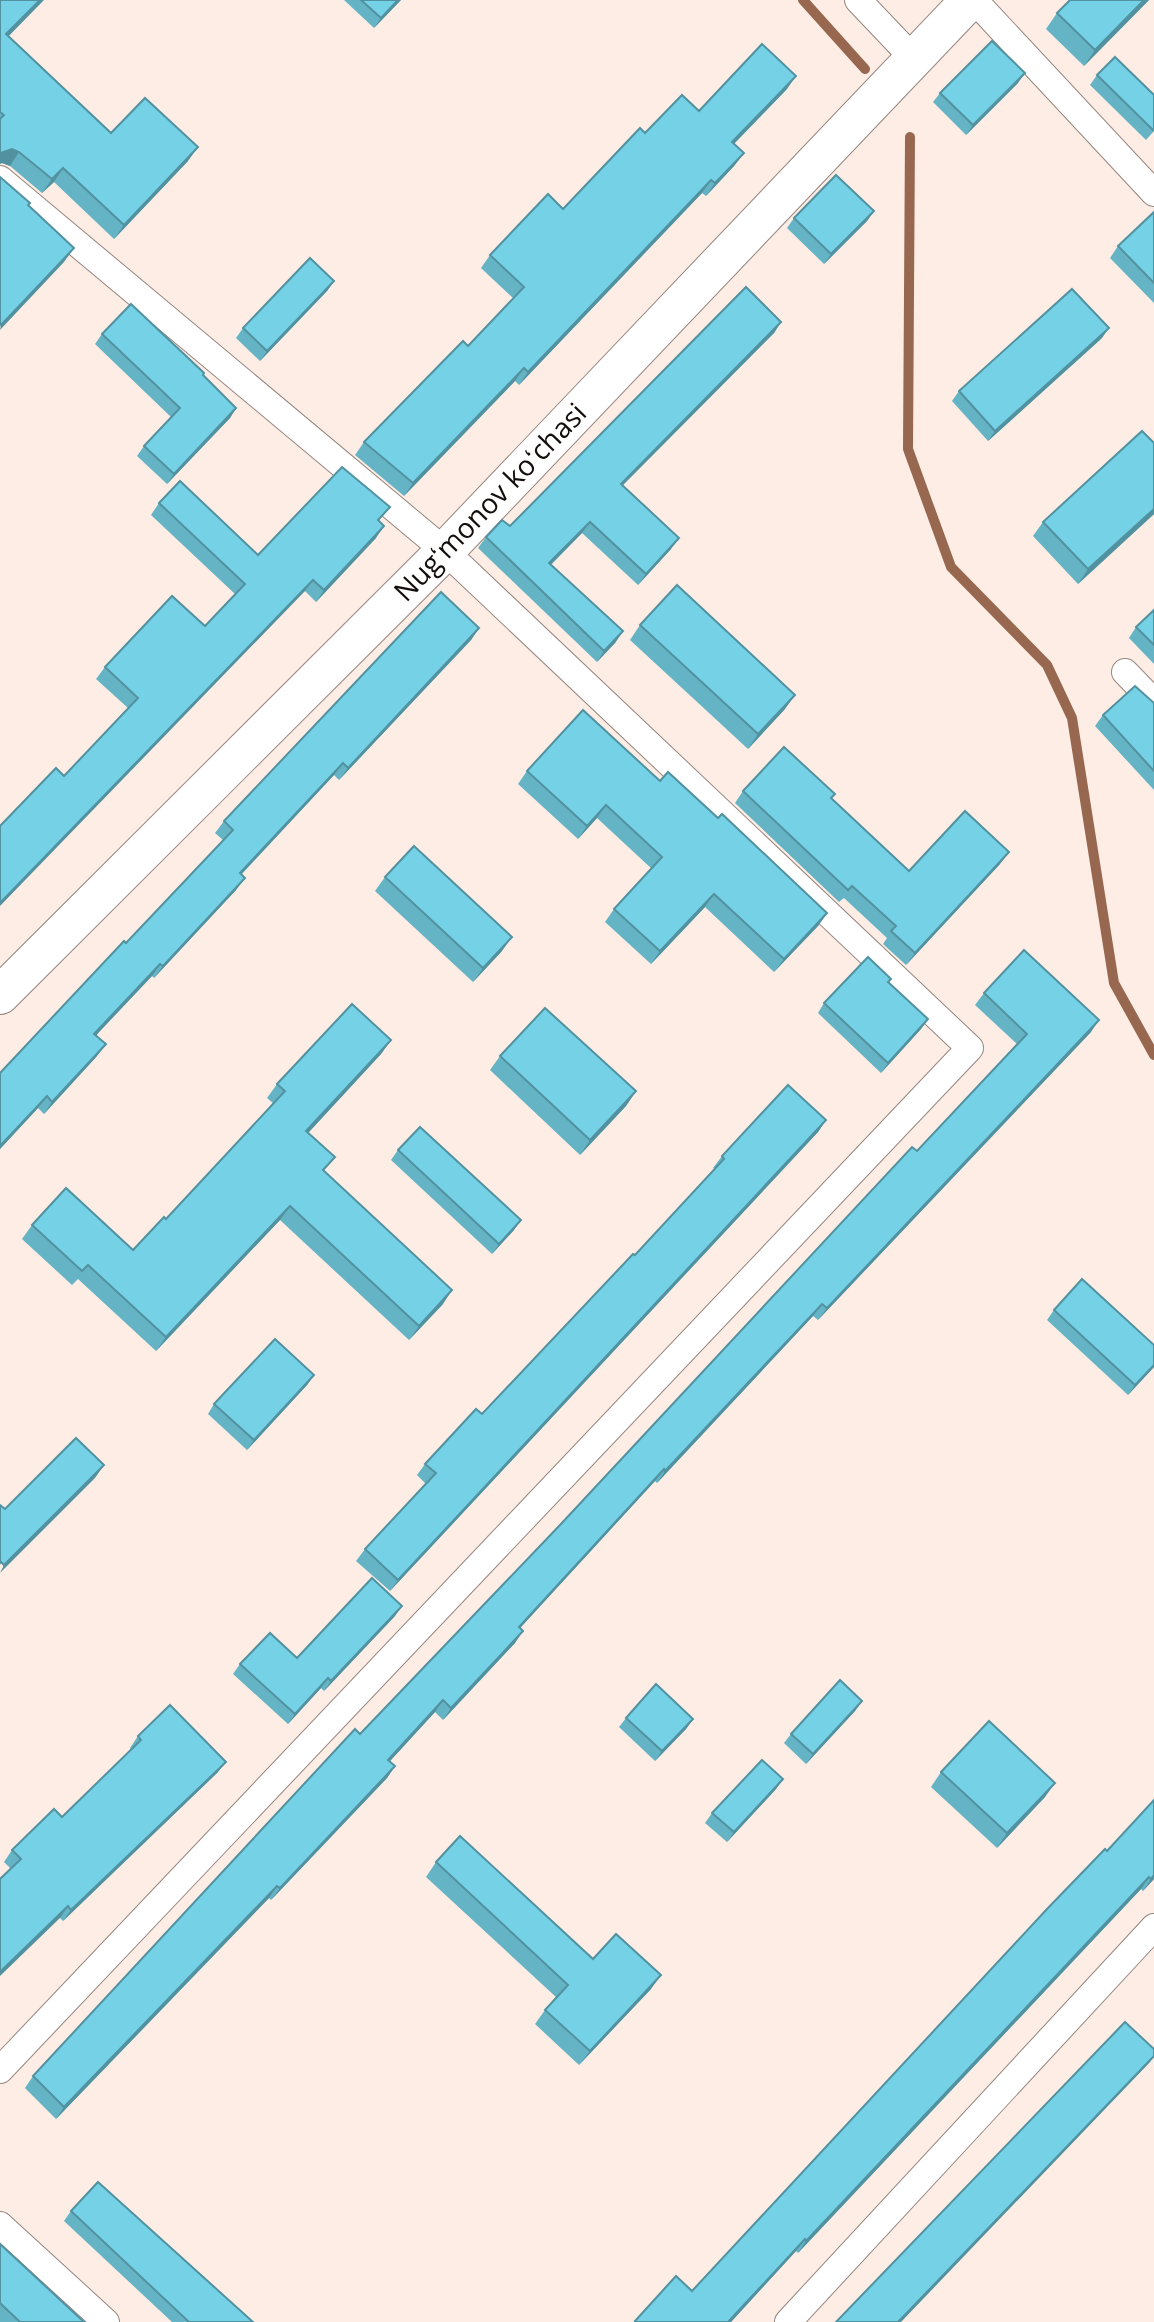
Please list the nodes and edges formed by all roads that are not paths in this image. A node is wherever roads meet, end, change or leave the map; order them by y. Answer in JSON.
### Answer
{"nodes":[{"id":1,"x":858,"y":0,"type":"edge"},
{"id":2,"x":972,"y":0,"type":"edge"},
{"id":3,"x":914,"y":59,"type":"junction"},
{"id":4,"x":0,"y":179,"type":"edge"},
{"id":5,"x":1154,"y":193,"type":"edge"},
{"id":6,"x":445,"y":551,"type":"junction"},
{"id":7,"x":1125,"y":672,"type":"dead end"},
{"id":8,"x":1154,"y":702,"type":"edge"},
{"id":9,"x":0,"y":995,"type":"edge"},
{"id":10,"x":1154,"y":1927,"type":"edge"},
{"id":11,"x":0,"y":2070,"type":"edge"},
{"id":12,"x":0,"y":2225,"type":"edge"},
{"id":13,"x":106,"y":2322,"type":"edge"},
{"id":14,"x":788,"y":2322,"type":"edge"}],
"edges":[{"from":1,"to":3,"type":"street"},
{"from":2,"to":3,"type":"main road","name":"Nugʻmonov koʻchasi"},
{"from":2,"to":5,"type":"street"},
{"from":3,"to":6,"type":"main road","name":"Nugʻmonov koʻchasi"},
{"from":4,"to":6,"type":"street"},
{"from":6,"to":9,"type":"main road","name":"Nugʻmonov koʻchasi"},
{"from":6,"to":11,"type":"street"},
{"from":7,"to":8,"type":"street"},
{"from":10,"to":14,"type":"street"},
{"from":12,"to":13,"type":"street"}]}
